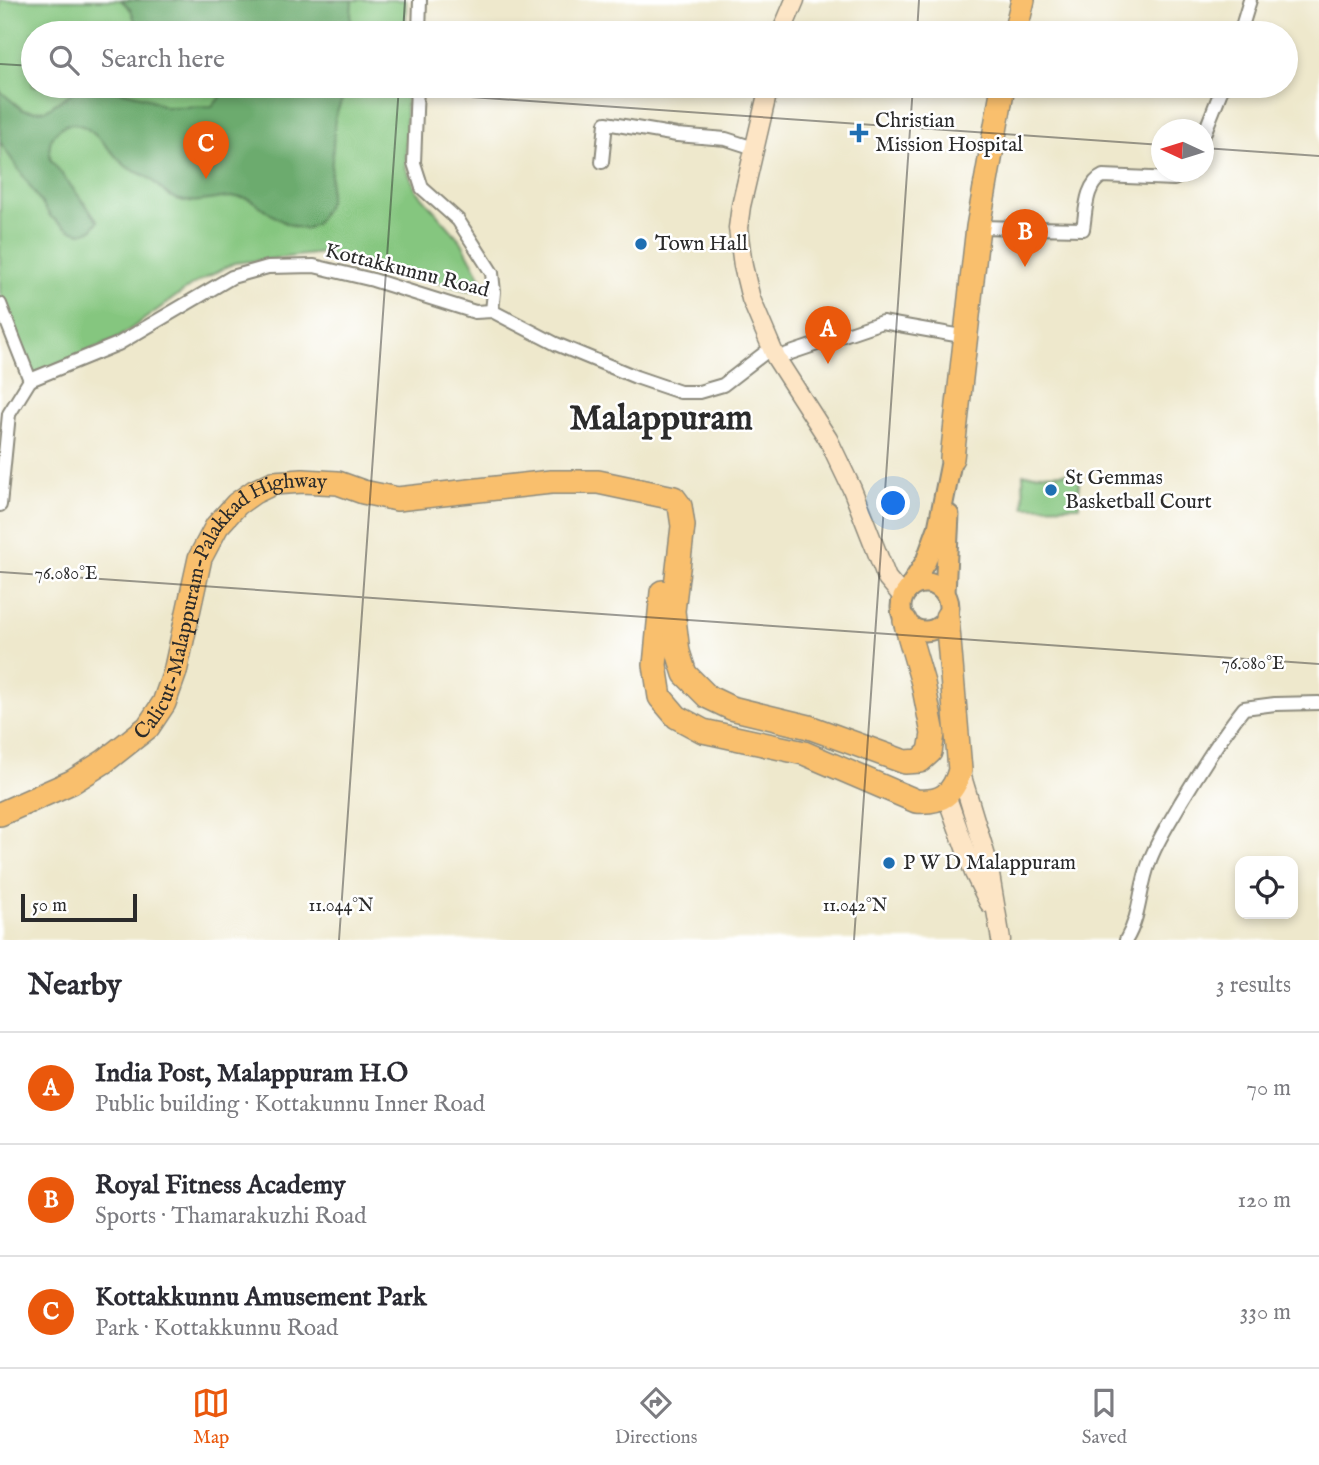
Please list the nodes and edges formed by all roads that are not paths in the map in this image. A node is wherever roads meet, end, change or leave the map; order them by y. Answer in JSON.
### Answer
{"nodes":[{"id":1,"x":420,"y":0,"type":"edge"},
{"id":2,"x":795,"y":0,"type":"edge"},
{"id":3,"x":1023,"y":0,"type":"edge"},
{"id":4,"x":1250,"y":0,"type":"edge"},
{"id":5,"x":419,"y":21,"type":"edge"},
{"id":6,"x":786,"y":21,"type":"edge"},
{"id":7,"x":1018,"y":21,"type":"edge"},
{"id":8,"x":1244,"y":21,"type":"edge"},
{"id":9,"x":417,"y":98,"type":"edge"},
{"id":10,"x":766,"y":98,"type":"edge"},
{"id":11,"x":1001,"y":98,"type":"edge"},
{"id":12,"x":1218,"y":98,"type":"edge"},
{"id":13,"x":1209,"y":119,"type":"edge"},
{"id":14,"x":754,"y":148,"type":"junction"},
{"id":15,"x":602,"y":162,"type":"dead end"},
{"id":16,"x":1151,"y":178,"type":"edge"},
{"id":17,"x":978,"y":227,"type":"junction"},
{"id":18,"x":0,"y":304,"type":"edge"},
{"id":19,"x":492,"y":311,"type":"junction"},
{"id":20,"x":967,"y":337,"type":"junction"},
{"id":21,"x":774,"y":353,"type":"junction"},
{"id":22,"x":30,"y":380,"type":"junction"},
{"id":23,"x":952,"y":458,"type":"junction"},
{"id":24,"x":650,"y":493,"type":"junction"},
{"id":25,"x":0,"y":505,"type":"edge"},
{"id":26,"x":905,"y":593,"type":"junction"},
{"id":27,"x":945,"y":593,"type":"junction"},
{"id":28,"x":947,"y":617,"type":"junction"},
{"id":29,"x":905,"y":621,"type":"junction"},
{"id":30,"x":1319,"y":703,"type":"edge"},
{"id":31,"x":960,"y":770,"type":"junction"},
{"id":32,"x":946,"y":795,"type":"junction"},
{"id":33,"x":0,"y":814,"type":"edge"},
{"id":34,"x":997,"y":918,"type":"junction"},
{"id":35,"x":1001,"y":940,"type":"edge"},
{"id":36,"x":1126,"y":940,"type":"edge"}],
"edges":[{"from":1,"to":5,"type":"street"},
{"from":2,"to":6,"type":"main road"},
{"from":3,"to":7,"type":"highway"},
{"from":4,"to":8,"type":"street"},
{"from":9,"to":19,"type":"street"},
{"from":10,"to":14,"type":"main road"},
{"from":11,"to":17,"type":"highway"},
{"from":12,"to":13,"type":"street"},
{"from":14,"to":15,"type":"street"},
{"from":14,"to":21,"type":"main road"},
{"from":16,"to":17,"type":"street"},
{"from":17,"to":20,"type":"highway"},
{"from":18,"to":22,"type":"street"},
{"from":19,"to":21,"type":"street","name":"Kottakkunnu Road"},
{"from":19,"to":22,"type":"street","name":"Kottakkunnu Road"},
{"from":20,"to":21,"type":"street","name":"Kottakkunnu Road"},
{"from":20,"to":23,"type":"highway"},
{"from":21,"to":26,"type":"main road"},
{"from":22,"to":25,"type":"street"},
{"from":23,"to":26,"type":"main road"},
{"from":23,"to":27,"type":"main road"},
{"from":24,"to":29,"type":"highway","name":"Calicut-Malappuram-Palakkad Highway"},
{"from":24,"to":32,"type":"highway"},
{"from":24,"to":33,"type":"highway","name":"Calicut-Malappuram-Palakkad Highway"},
{"from":26,"to":27,"type":"main road"},
{"from":26,"to":29,"type":"main road"},
{"from":27,"to":28,"type":"main road"},
{"from":28,"to":29,"type":"main road"},
{"from":28,"to":31,"type":"highway"},
{"from":30,"to":36,"type":"street"},
{"from":31,"to":32,"type":"highway"},
{"from":31,"to":34,"type":"main road"},
{"from":32,"to":34,"type":"main road"},
{"from":34,"to":35,"type":"main road"}]}
